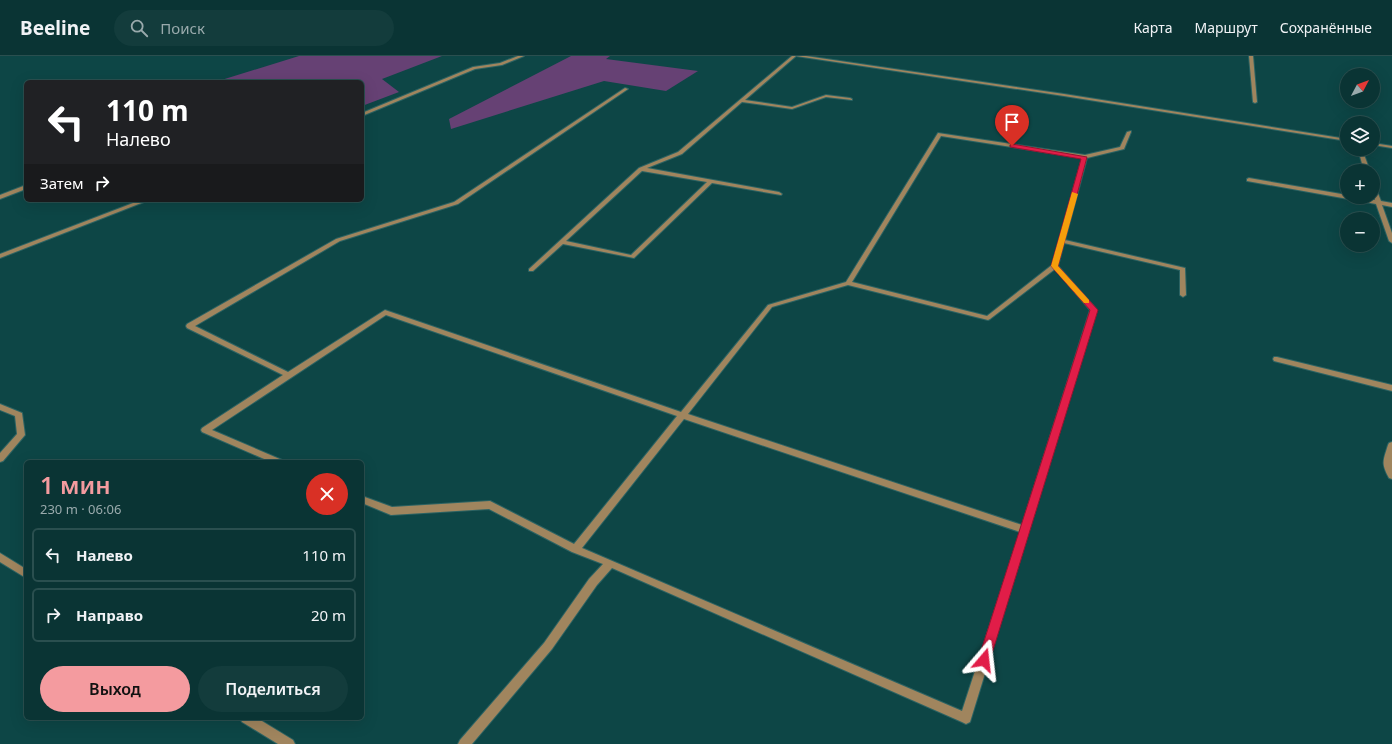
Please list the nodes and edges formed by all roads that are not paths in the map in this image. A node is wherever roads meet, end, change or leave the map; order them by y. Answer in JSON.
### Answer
{"nodes":[{"id":1,"x":522,"y":56,"type":"edge"},
{"id":2,"x":794,"y":56,"type":"edge"},
{"id":3,"x":798,"y":56,"type":"edge"},
{"id":4,"x":1251,"y":56,"type":"edge"},
{"id":5,"x":626,"y":89,"type":"dead end"},
{"id":6,"x":850,"y":100,"type":"dead end"},
{"id":7,"x":742,"y":101,"type":"junction"},
{"id":8,"x":1256,"y":102,"type":"dead end"},
{"id":9,"x":364,"y":114,"type":"edge"},
{"id":10,"x":1129,"y":132,"type":"dead end"},
{"id":11,"x":1340,"y":139,"type":"edge"},
{"id":12,"x":1380,"y":145,"type":"edge"},
{"id":13,"x":1392,"y":147,"type":"edge"},
{"id":14,"x":1084,"y":157,"type":"junction"},
{"id":15,"x":641,"y":169,"type":"junction"},
{"id":16,"x":1249,"y":180,"type":"dead end"},
{"id":17,"x":710,"y":182,"type":"junction"},
{"id":18,"x":24,"y":188,"type":"edge"},
{"id":19,"x":780,"y":194,"type":"dead end"},
{"id":20,"x":1340,"y":196,"type":"edge"},
{"id":21,"x":0,"y":197,"type":"edge"},
{"id":22,"x":141,"y":202,"type":"edge"},
{"id":23,"x":1380,"y":202,"type":"edge"},
{"id":24,"x":1379,"y":204,"type":"edge"},
{"id":25,"x":1392,"y":205,"type":"edge"},
{"id":26,"x":1062,"y":241,"type":"junction"},
{"id":27,"x":1392,"y":241,"type":"edge"},
{"id":28,"x":562,"y":242,"type":"junction"},
{"id":29,"x":0,"y":256,"type":"edge"},
{"id":30,"x":1055,"y":266,"type":"junction"},
{"id":31,"x":531,"y":270,"type":"dead end"},
{"id":32,"x":848,"y":283,"type":"junction"},
{"id":33,"x":1183,"y":295,"type":"dead end"},
{"id":34,"x":1277,"y":359,"type":"dead end"},
{"id":35,"x":288,"y":375,"type":"junction"},
{"id":36,"x":1392,"y":388,"type":"edge"},
{"id":37,"x":0,"y":407,"type":"edge"},
{"id":38,"x":682,"y":415,"type":"junction"},
{"id":39,"x":1392,"y":445,"type":"edge"},
{"id":40,"x":0,"y":459,"type":"edge"},
{"id":41,"x":274,"y":460,"type":"edge"},
{"id":42,"x":1392,"y":476,"type":"edge"},
{"id":43,"x":364,"y":500,"type":"edge"},
{"id":44,"x":1025,"y":530,"type":"junction"},
{"id":45,"x":575,"y":549,"type":"junction"},
{"id":46,"x":0,"y":557,"type":"edge"},
{"id":47,"x":610,"y":563,"type":"junction"},
{"id":48,"x":24,"y":573,"type":"edge"},
{"id":49,"x":249,"y":720,"type":"edge"},
{"id":50,"x":289,"y":744,"type":"edge"},
{"id":51,"x":464,"y":744,"type":"edge"}],
"edges":[{"from":1,"to":9,"type":"lane"},
{"from":2,"to":7,"type":"lane"},
{"from":3,"to":11,"type":"lane"},
{"from":4,"to":8,"type":"lane"},
{"from":5,"to":35,"type":"lane"},
{"from":6,"to":7,"type":"lane"},
{"from":7,"to":15,"type":"lane"},
{"from":10,"to":14,"type":"lane"},
{"from":12,"to":13,"type":"lane"},
{"from":14,"to":26,"type":"lane"},
{"from":14,"to":32,"type":"lane"},
{"from":15,"to":17,"type":"lane"},
{"from":15,"to":28,"type":"lane"},
{"from":16,"to":20,"type":"lane"},
{"from":17,"to":19,"type":"lane"},
{"from":17,"to":28,"type":"lane"},
{"from":18,"to":21,"type":"lane"},
{"from":22,"to":29,"type":"lane"},
{"from":23,"to":25,"type":"lane"},
{"from":24,"to":27,"type":"lane"},
{"from":26,"to":30,"type":"lane"},
{"from":26,"to":33,"type":"lane"},
{"from":28,"to":31,"type":"lane"},
{"from":30,"to":32,"type":"lane"},
{"from":30,"to":44,"type":"lane"},
{"from":32,"to":38,"type":"lane"},
{"from":34,"to":36,"type":"lane"},
{"from":35,"to":38,"type":"lane"},
{"from":35,"to":41,"type":"lane"},
{"from":37,"to":40,"type":"lane"},
{"from":38,"to":44,"type":"lane"},
{"from":38,"to":45,"type":"lane"},
{"from":39,"to":42,"type":"lane"},
{"from":43,"to":45,"type":"lane"},
{"from":44,"to":47,"type":"lane"},
{"from":45,"to":47,"type":"lane"},
{"from":46,"to":48,"type":"lane"},
{"from":47,"to":51,"type":"lane"},
{"from":49,"to":50,"type":"lane"}]}
